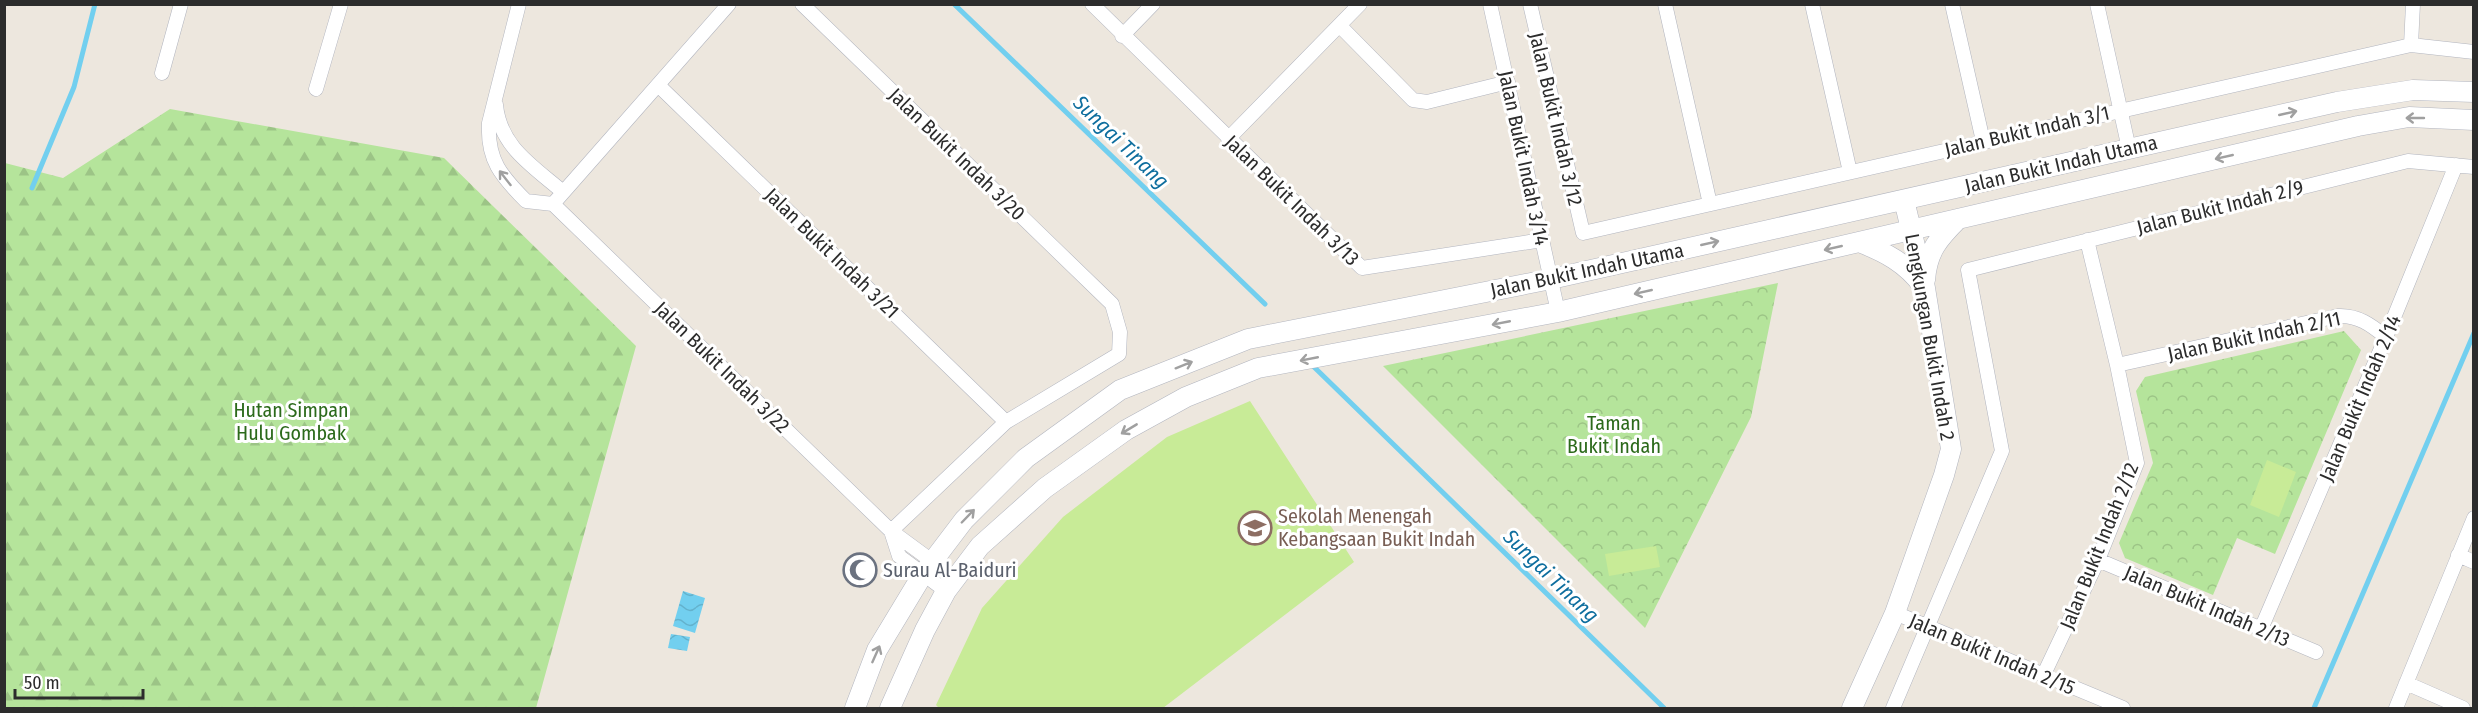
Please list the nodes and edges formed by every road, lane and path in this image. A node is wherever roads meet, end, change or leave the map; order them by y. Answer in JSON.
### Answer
{"nodes":[{"id":1,"x":181,"y":4,"type":"edge"},
{"id":2,"x":341,"y":4,"type":"edge"},
{"id":3,"x":519,"y":4,"type":"edge"},
{"id":4,"x":729,"y":4,"type":"edge"},
{"id":5,"x":802,"y":4,"type":"edge"},
{"id":6,"x":1092,"y":4,"type":"edge"},
{"id":7,"x":1153,"y":4,"type":"edge"},
{"id":8,"x":1360,"y":4,"type":"edge"},
{"id":9,"x":1530,"y":4,"type":"edge"},
{"id":10,"x":1665,"y":4,"type":"edge"},
{"id":11,"x":1812,"y":4,"type":"edge"},
{"id":12,"x":1952,"y":4,"type":"edge"},
{"id":13,"x":2097,"y":4,"type":"edge"},
{"id":14,"x":2412,"y":4,"type":"edge"},
{"id":15,"x":1493,"y":6,"type":"edge"},
{"id":16,"x":1340,"y":26,"type":"junction"},
{"id":17,"x":1122,"y":36,"type":"junction"},
{"id":18,"x":2411,"y":45,"type":"junction"},
{"id":19,"x":2474,"y":52,"type":"edge"},
{"id":20,"x":162,"y":73,"type":"dead end"},
{"id":21,"x":1508,"y":82,"type":"junction"},
{"id":22,"x":658,"y":85,"type":"junction"},
{"id":23,"x":316,"y":89,"type":"dead end"},
{"id":24,"x":2474,"y":92,"type":"edge"},
{"id":25,"x":495,"y":100,"type":"junction"},
{"id":26,"x":2121,"y":110,"type":"junction"},
{"id":27,"x":2474,"y":120,"type":"edge"},
{"id":28,"x":1228,"y":139,"type":"junction"},
{"id":29,"x":1983,"y":141,"type":"junction"},
{"id":30,"x":2129,"y":149,"type":"junction"},
{"id":31,"x":2456,"y":165,"type":"junction"},
{"id":32,"x":2474,"y":166,"type":"edge"},
{"id":33,"x":1850,"y":172,"type":"junction"},
{"id":34,"x":563,"y":192,"type":"junction"},
{"id":35,"x":1904,"y":200,"type":"junction"},
{"id":36,"x":553,"y":204,"type":"junction"},
{"id":37,"x":1710,"y":204,"type":"junction"},
{"id":38,"x":1959,"y":219,"type":"junction"},
{"id":39,"x":1911,"y":230,"type":"junction"},
{"id":40,"x":1583,"y":233,"type":"joint"},
{"id":41,"x":1542,"y":240,"type":"junction"},
{"id":42,"x":2087,"y":240,"type":"junction"},
{"id":43,"x":1859,"y":242,"type":"junction"},
{"id":44,"x":1551,"y":279,"type":"junction"},
{"id":45,"x":1924,"y":288,"type":"junction"},
{"id":46,"x":1558,"y":312,"type":"junction"},
{"id":47,"x":2386,"y":337,"type":"junction"},
{"id":48,"x":2117,"y":365,"type":"junction"},
{"id":49,"x":1006,"y":422,"type":"junction"},
{"id":50,"x":2474,"y":518,"type":"edge"},
{"id":51,"x":891,"y":531,"type":"junction"},
{"id":52,"x":2458,"y":555,"type":"junction"},
{"id":53,"x":2098,"y":560,"type":"junction"},
{"id":54,"x":2474,"y":562,"type":"edge"},
{"id":55,"x":927,"y":568,"type":"junction"},
{"id":56,"x":951,"y":584,"type":"junction"},
{"id":57,"x":1895,"y":613,"type":"junction"},
{"id":58,"x":1928,"y":628,"type":"junction"},
{"id":59,"x":2260,"y":629,"type":"junction"},
{"id":60,"x":2316,"y":652,"type":"dead end"},
{"id":61,"x":2044,"y":674,"type":"junction"},
{"id":62,"x":2406,"y":683,"type":"junction"},
{"id":63,"x":855,"y":708,"type":"edge"},
{"id":64,"x":890,"y":708,"type":"edge"},
{"id":65,"x":1852,"y":708,"type":"edge"},
{"id":66,"x":1893,"y":708,"type":"edge"},
{"id":67,"x":2123,"y":708,"type":"edge"},
{"id":68,"x":2396,"y":708,"type":"edge"},
{"id":69,"x":2463,"y":708,"type":"edge"}],
"edges":[{"from":1,"to":20,"type":"street"},
{"from":2,"to":23,"type":"street"},
{"from":3,"to":25,"type":"street"},
{"from":4,"to":22,"type":"street"},
{"from":5,"to":49,"type":"street","name":"Jalan Bukit Indah 3/20"},
{"from":6,"to":17,"type":"street","name":"Jalan Bukit Indah 3/13"},
{"from":7,"to":17,"type":"street"},
{"from":8,"to":16,"type":"street"},
{"from":9,"to":40,"type":"street","name":"Jalan Bukit Indah 3/12"},
{"from":10,"to":37,"type":"street"},
{"from":11,"to":33,"type":"street"},
{"from":12,"to":29,"type":"street"},
{"from":13,"to":26,"type":"street"},
{"from":14,"to":18,"type":"street"},
{"from":15,"to":21,"type":"street","name":"Jalan Bukit Indah 3/14"},
{"from":16,"to":21,"type":"street"},
{"from":16,"to":28,"type":"street"},
{"from":17,"to":28,"type":"street","name":"Jalan Bukit Indah 3/13"},
{"from":18,"to":19,"type":"street","name":"Jalan Bukit Indah 3/1"},
{"from":18,"to":26,"type":"street","name":"Jalan Bukit Indah 3/1"},
{"from":21,"to":41,"type":"street","name":"Jalan Bukit Indah 3/14"},
{"from":22,"to":34,"type":"street"},
{"from":22,"to":49,"type":"street","name":"Jalan Bukit Indah 3/21"},
{"from":30,"to":24,"type":"street","name":"Jalan Bukit Indah Utama","one_way":true},
{"from":25,"to":34,"type":"street"},
{"from":36,"to":25,"type":"street","one_way":true},
{"from":26,"to":29,"type":"street","name":"Jalan Bukit Indah 3/1"},
{"from":26,"to":30,"type":"street"},
{"from":27,"to":38,"type":"street","name":"Jalan Bukit Indah Utama","one_way":true},
{"from":28,"to":41,"type":"street","name":"Jalan Bukit Indah 3/13"},
{"from":29,"to":33,"type":"street","name":"Jalan Bukit Indah 3/1"},
{"from":30,"to":35,"type":"street","name":"Jalan Bukit Indah Utama"},
{"from":31,"to":32,"type":"street","name":"Jalan Bukit Indah 2/9"},
{"from":31,"to":42,"type":"street","name":"Jalan Bukit Indah 2/9"},
{"from":31,"to":47,"type":"street","name":"Jalan Bukit Indah 2/14"},
{"from":33,"to":37,"type":"street","name":"Jalan Bukit Indah 3/1"},
{"from":34,"to":36,"type":"street"},
{"from":35,"to":39,"type":"street","name":"Lengkungan Bukit Indah 2"},
{"from":44,"to":35,"type":"street","name":"Jalan Bukit Indah Utama","one_way":true},
{"from":36,"to":51,"type":"street","name":"Jalan Bukit Indah 3/22"},
{"from":37,"to":40,"type":"street","name":"Jalan Bukit Indah 3/1"},
{"from":38,"to":39,"type":"street","name":"Jalan Bukit Indah Utama"},
{"from":38,"to":45,"type":"street"},
{"from":39,"to":43,"type":"street","name":"Jalan Bukit Indah Utama"},
{"from":39,"to":45,"type":"street","name":"Lengkungan Bukit Indah 2"},
{"from":41,"to":44,"type":"street","name":"Jalan Bukit Indah 3/14"},
{"from":42,"to":48,"type":"street","name":"Jalan Bukit Indah 2/12"},
{"from":42,"to":58,"type":"street","name":"Jalan Bukit Indah 2/9"},
{"from":43,"to":45,"type":"street"},
{"from":43,"to":46,"type":"street","name":"Jalan Bukit Indah Utama","one_way":true},
{"from":44,"to":46,"type":"street","name":"Jalan Bukit Indah 3/14"},
{"from":55,"to":44,"type":"street","name":"Jalan Bukit Indah Utama","one_way":true},
{"from":45,"to":57,"type":"street","name":"Lengkungan Bukit Indah 2"},
{"from":46,"to":56,"type":"street","name":"Jalan Bukit Indah Utama","one_way":true},
{"from":47,"to":48,"type":"street","name":"Jalan Bukit Indah 2/11"},
{"from":47,"to":59,"type":"street","name":"Jalan Bukit Indah 2/14"},
{"from":48,"to":53,"type":"street","name":"Jalan Bukit Indah 2/12"},
{"from":49,"to":51,"type":"street"},
{"from":50,"to":52,"type":"street"},
{"from":51,"to":55,"type":"street","name":"Jalan Bukit Indah 3/22"},
{"from":52,"to":54,"type":"street"},
{"from":52,"to":62,"type":"street"},
{"from":53,"to":59,"type":"street","name":"Jalan Bukit Indah 2/13"},
{"from":53,"to":61,"type":"street","name":"Jalan Bukit Indah 2/12"},
{"from":55,"to":56,"type":"street","name":"Jalan Bukit Indah 3/22"},
{"from":63,"to":55,"type":"street","name":"Jalan Bukit Indah Utama","one_way":true},
{"from":56,"to":64,"type":"street","name":"Jalan Bukit Indah Utama"},
{"from":57,"to":58,"type":"street","name":"Jalan Bukit Indah 2/15"},
{"from":57,"to":65,"type":"street","name":"Lengkungan Bukit Indah 2"},
{"from":58,"to":61,"type":"street","name":"Jalan Bukit Indah 2/15"},
{"from":58,"to":66,"type":"street"},
{"from":59,"to":60,"type":"street","name":"Jalan Bukit Indah 2/13"},
{"from":61,"to":67,"type":"street","name":"Jalan Bukit Indah 2/15"},
{"from":62,"to":68,"type":"street"},
{"from":62,"to":69,"type":"street"}]}
